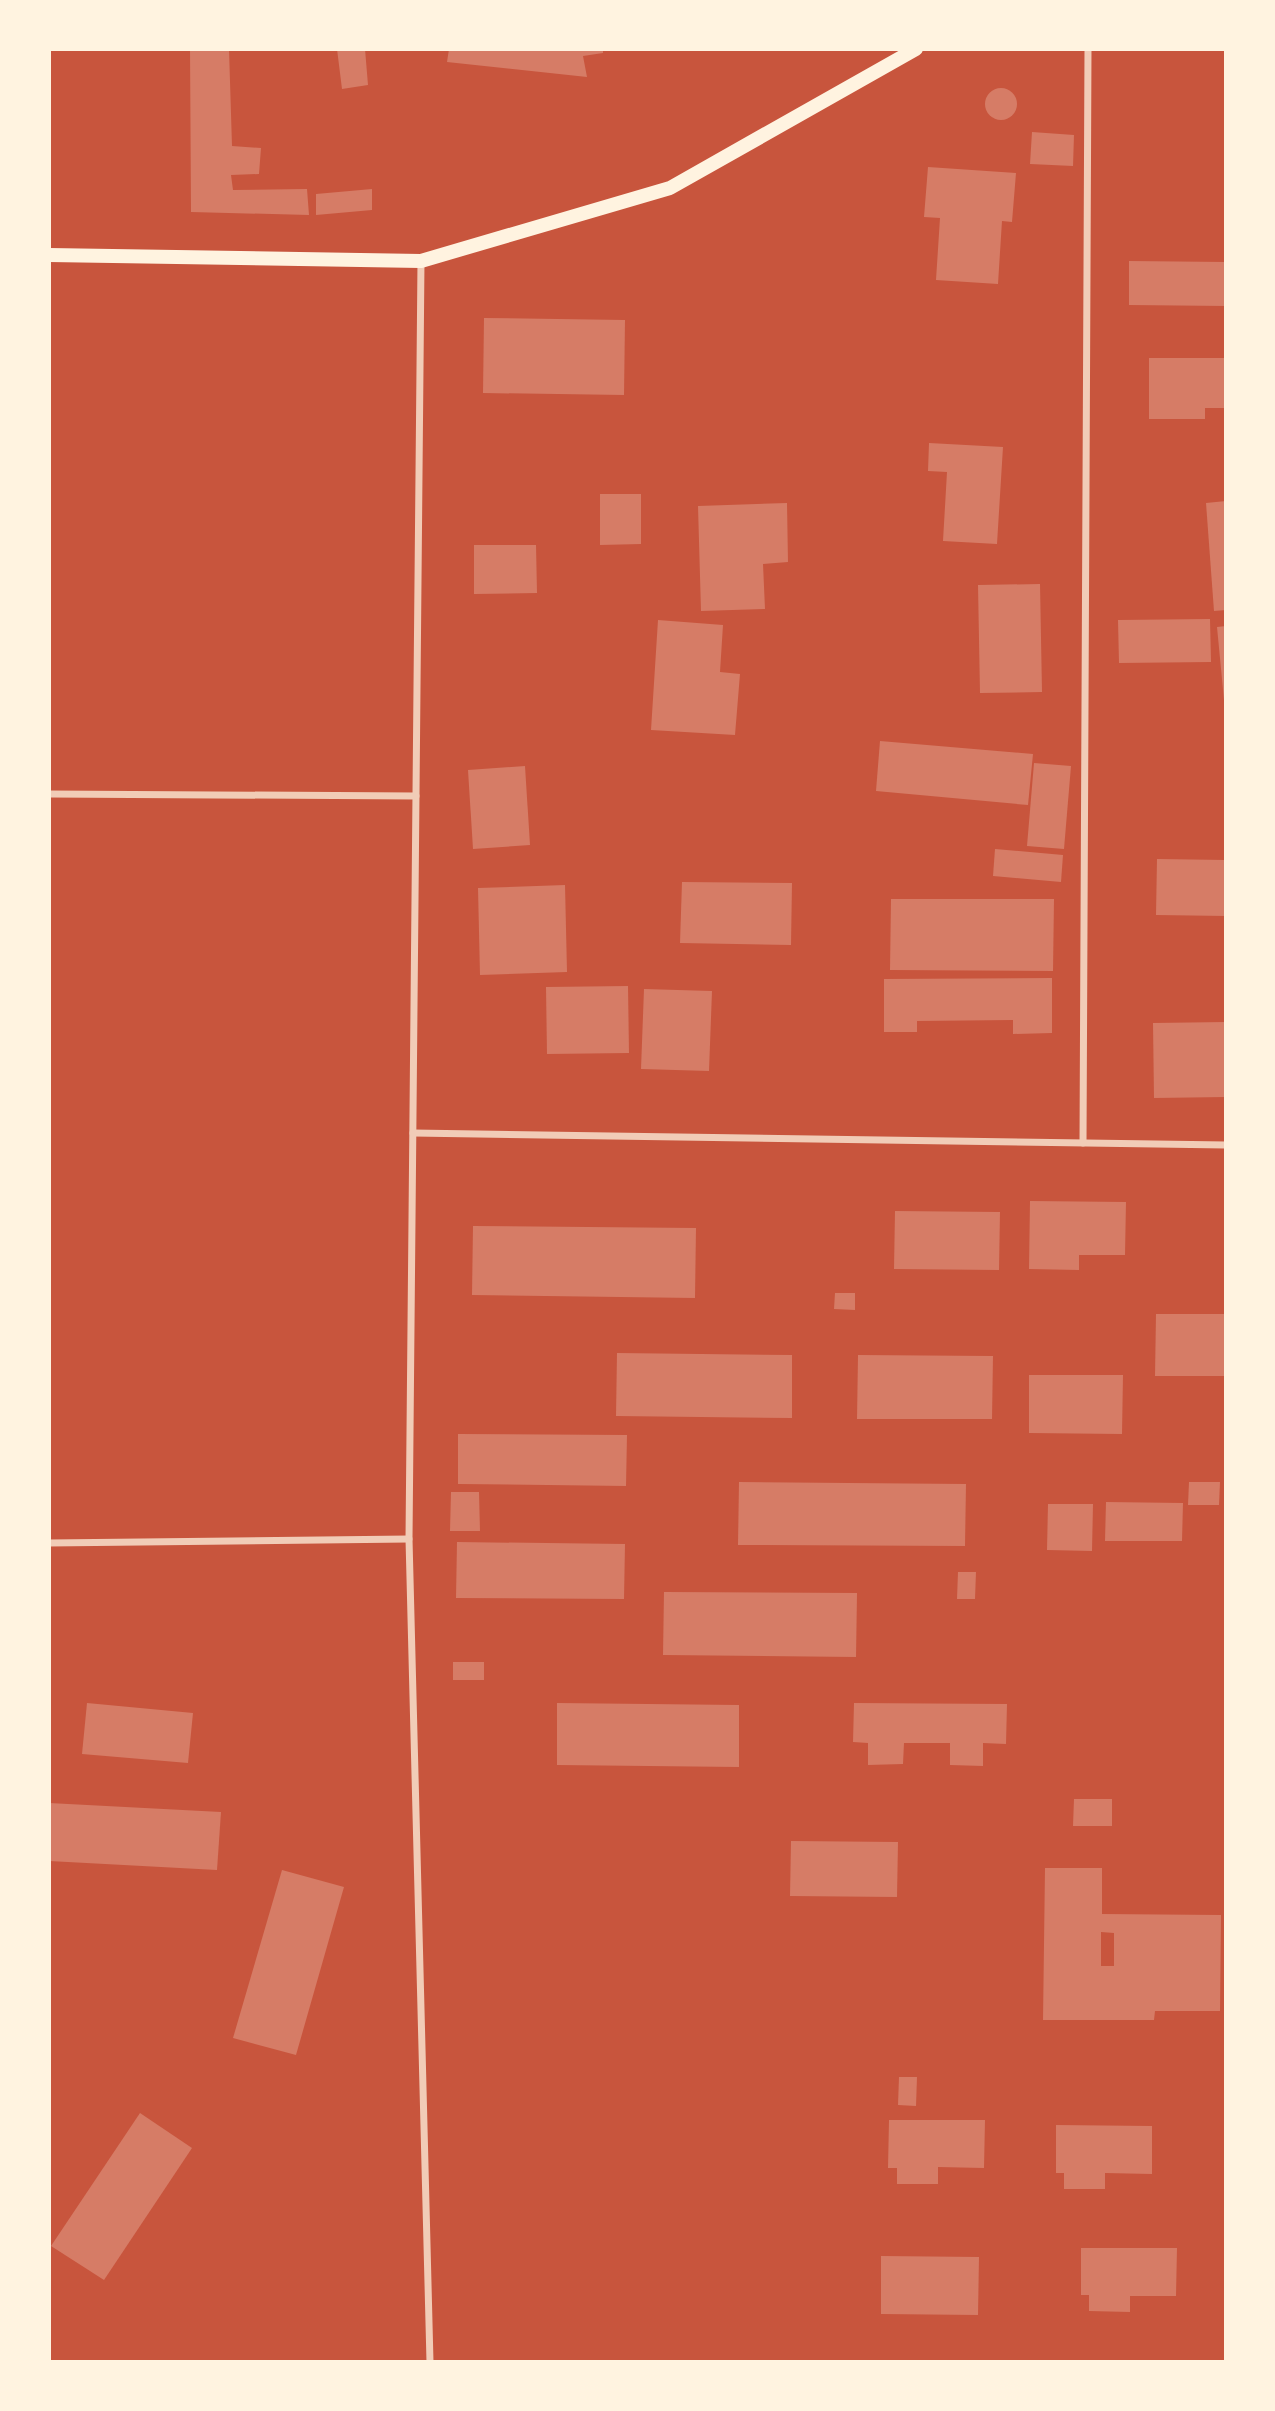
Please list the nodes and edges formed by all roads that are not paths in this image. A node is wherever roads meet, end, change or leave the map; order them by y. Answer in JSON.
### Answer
{"nodes":[{"id":1,"x":916,"y":49,"type":"edge"},
{"id":2,"x":1088,"y":49,"type":"edge"},
{"id":3,"x":49,"y":255,"type":"edge"},
{"id":4,"x":421,"y":261,"type":"junction"},
{"id":5,"x":49,"y":794,"type":"edge"},
{"id":6,"x":416,"y":796,"type":"junction"},
{"id":7,"x":413,"y":1133,"type":"junction"},
{"id":8,"x":1083,"y":1143,"type":"junction"},
{"id":9,"x":1226,"y":1145,"type":"edge"},
{"id":10,"x":409,"y":1539,"type":"junction"},
{"id":11,"x":49,"y":1543,"type":"edge"},
{"id":12,"x":430,"y":2362,"type":"edge"}],
"edges":[{"from":1,"to":4,"type":"main road"},
{"from":2,"to":8,"type":"street"},
{"from":3,"to":4,"type":"main road"},
{"from":4,"to":6,"type":"street"},
{"from":5,"to":6,"type":"street"},
{"from":6,"to":7,"type":"street"},
{"from":7,"to":8,"type":"street"},
{"from":7,"to":10,"type":"street"},
{"from":8,"to":9,"type":"street"},
{"from":10,"to":11,"type":"street"},
{"from":10,"to":12,"type":"street"}]}
